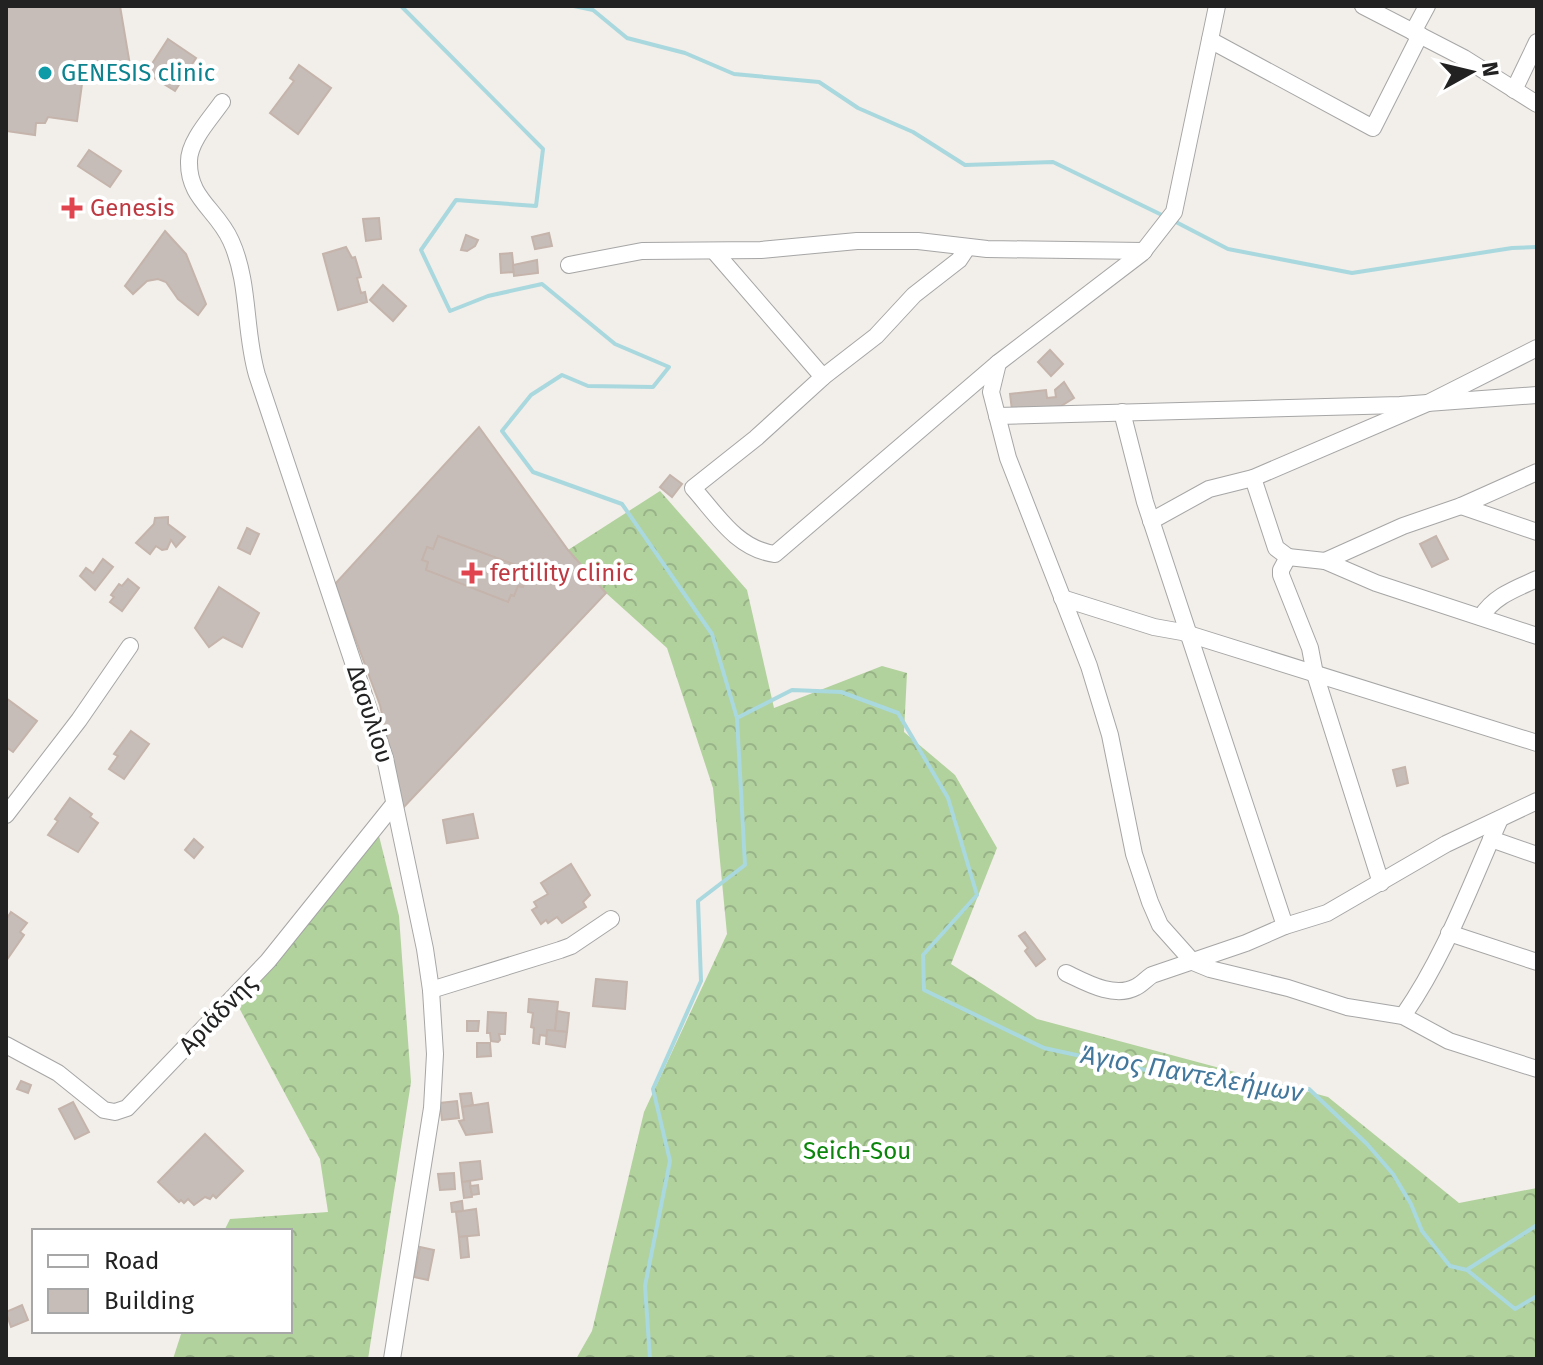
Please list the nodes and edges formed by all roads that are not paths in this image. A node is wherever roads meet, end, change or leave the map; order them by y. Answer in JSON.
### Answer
{"nodes":[{"id":1,"x":1217,"y":6,"type":"edge"},
{"id":2,"x":1363,"y":6,"type":"edge"},
{"id":3,"x":1427,"y":6,"type":"edge"},
{"id":4,"x":1417,"y":33,"type":"junction"},
{"id":5,"x":1210,"y":40,"type":"junction"},
{"id":6,"x":1537,"y":42,"type":"edge"},
{"id":7,"x":1514,"y":90,"type":"junction"},
{"id":8,"x":222,"y":102,"type":"dead end"},
{"id":9,"x":1537,"y":104,"type":"edge"},
{"id":10,"x":967,"y":248,"type":"junction"},
{"id":11,"x":714,"y":251,"type":"junction"},
{"id":12,"x":1144,"y":251,"type":"junction"},
{"id":13,"x":569,"y":265,"type":"dead end"},
{"id":14,"x":1537,"y":348,"type":"edge"},
{"id":15,"x":998,"y":363,"type":"junction"},
{"id":16,"x":823,"y":377,"type":"junction"},
{"id":17,"x":1537,"y":395,"type":"edge"},
{"id":18,"x":1428,"y":403,"type":"junction"},
{"id":19,"x":1122,"y":412,"type":"junction"},
{"id":20,"x":997,"y":416,"type":"junction"},
{"id":21,"x":1537,"y":472,"type":"edge"},
{"id":22,"x":1253,"y":478,"type":"junction"},
{"id":23,"x":1461,"y":506,"type":"junction"},
{"id":24,"x":1151,"y":521,"type":"junction"},
{"id":25,"x":1537,"y":532,"type":"edge"},
{"id":26,"x":1288,"y":557,"type":"junction"},
{"id":27,"x":1325,"y":561,"type":"junction"},
{"id":28,"x":1537,"y":579,"type":"edge"},
{"id":29,"x":1062,"y":598,"type":"junction"},
{"id":30,"x":1481,"y":617,"type":"junction"},
{"id":31,"x":1190,"y":635,"type":"junction"},
{"id":32,"x":1537,"y":636,"type":"edge"},
{"id":33,"x":130,"y":646,"type":"dead end"},
{"id":34,"x":1315,"y":674,"type":"junction"},
{"id":35,"x":1537,"y":743,"type":"edge"},
{"id":36,"x":1537,"y":801,"type":"edge"},
{"id":37,"x":394,"y":804,"type":"junction"},
{"id":38,"x":6,"y":815,"type":"edge"},
{"id":39,"x":1500,"y":819,"type":"junction"},
{"id":40,"x":1491,"y":839,"type":"junction"},
{"id":41,"x":1537,"y":855,"type":"edge"},
{"id":42,"x":1381,"y":883,"type":"junction"},
{"id":43,"x":611,"y":919,"type":"dead end"},
{"id":44,"x":1285,"y":926,"type":"junction"},
{"id":45,"x":1449,"y":933,"type":"junction"},
{"id":46,"x":1193,"y":962,"type":"junction"},
{"id":47,"x":1537,"y":962,"type":"edge"},
{"id":48,"x":1066,"y":973,"type":"dead end"},
{"id":49,"x":431,"y":990,"type":"junction"},
{"id":50,"x":1403,"y":1016,"type":"junction"},
{"id":51,"x":6,"y":1045,"type":"edge"},
{"id":52,"x":1537,"y":1069,"type":"edge"},
{"id":53,"x":392,"y":1359,"type":"edge"}],
"edges":[{"from":1,"to":5,"type":"street"},
{"from":2,"to":4,"type":"street"},
{"from":3,"to":4,"type":"street"},
{"from":4,"to":5,"type":"street"},
{"from":4,"to":7,"type":"street"},
{"from":5,"to":12,"type":"street"},
{"from":6,"to":7,"type":"street"},
{"from":7,"to":9,"type":"street"},
{"from":8,"to":37,"type":"street","name":"Δασυλίου"},
{"from":10,"to":11,"type":"street"},
{"from":10,"to":12,"type":"street"},
{"from":10,"to":16,"type":"street"},
{"from":11,"to":13,"type":"street"},
{"from":11,"to":16,"type":"street"},
{"from":12,"to":15,"type":"street"},
{"from":14,"to":18,"type":"street"},
{"from":15,"to":16,"type":"street"},
{"from":15,"to":20,"type":"street"},
{"from":17,"to":18,"type":"street"},
{"from":18,"to":19,"type":"street"},
{"from":18,"to":22,"type":"street"},
{"from":19,"to":20,"type":"street"},
{"from":19,"to":24,"type":"street"},
{"from":20,"to":29,"type":"street"},
{"from":21,"to":23,"type":"street"},
{"from":22,"to":24,"type":"street"},
{"from":22,"to":26,"type":"street"},
{"from":23,"to":25,"type":"street"},
{"from":23,"to":27,"type":"street"},
{"from":24,"to":31,"type":"street"},
{"from":26,"to":27,"type":"street"},
{"from":26,"to":34,"type":"street"},
{"from":27,"to":30,"type":"street"},
{"from":28,"to":30,"type":"street"},
{"from":29,"to":31,"type":"street"},
{"from":29,"to":46,"type":"street"},
{"from":30,"to":32,"type":"street"},
{"from":31,"to":34,"type":"street"},
{"from":31,"to":44,"type":"street"},
{"from":33,"to":38,"type":"street"},
{"from":34,"to":35,"type":"street"},
{"from":34,"to":42,"type":"street"},
{"from":36,"to":39,"type":"street"},
{"from":37,"to":49,"type":"street","name":"Δασυλίου"},
{"from":37,"to":51,"type":"street","name":"Αριάδνης"},
{"from":39,"to":40,"type":"street"},
{"from":39,"to":42,"type":"street"},
{"from":40,"to":41,"type":"street"},
{"from":40,"to":45,"type":"street"},
{"from":42,"to":44,"type":"street"},
{"from":43,"to":49,"type":"street"},
{"from":44,"to":46,"type":"street"},
{"from":45,"to":47,"type":"street"},
{"from":45,"to":50,"type":"street"},
{"from":46,"to":48,"type":"street"},
{"from":46,"to":50,"type":"street"},
{"from":49,"to":53,"type":"street","name":"Δασυλίου"},
{"from":50,"to":52,"type":"street"}]}
